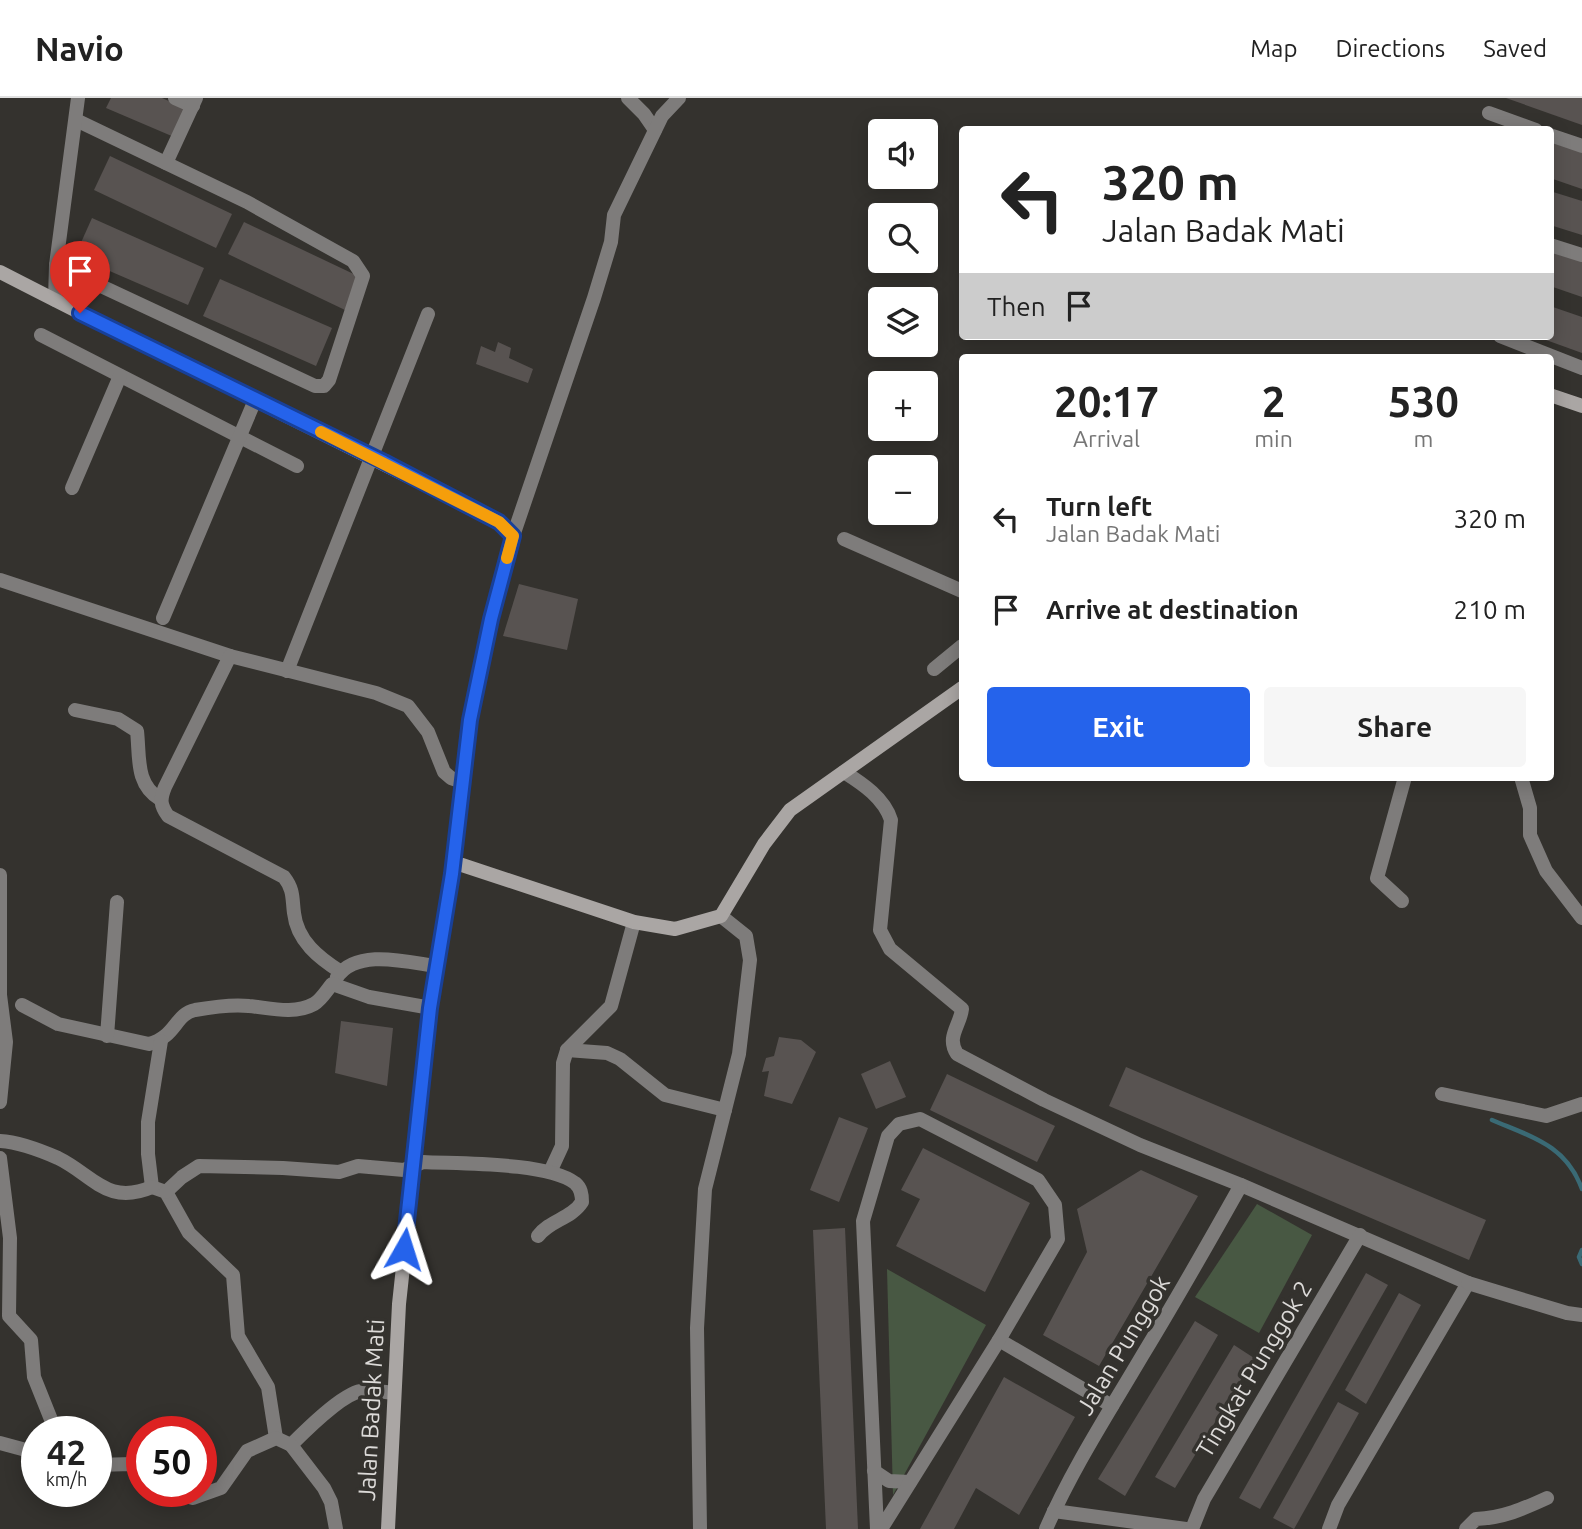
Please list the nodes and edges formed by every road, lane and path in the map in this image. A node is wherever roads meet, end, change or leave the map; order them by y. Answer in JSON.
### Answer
{"nodes":[{"id":1,"x":78,"y":98,"type":"edge"},
{"id":2,"x":175,"y":98,"type":"edge"},
{"id":3,"x":628,"y":98,"type":"edge"},
{"id":4,"x":679,"y":98,"type":"edge"},
{"id":5,"x":194,"y":102,"type":"edge"},
{"id":6,"x":1489,"y":113,"type":"dead end"},
{"id":7,"x":76,"y":120,"type":"junction"},
{"id":8,"x":1525,"y":126,"type":"edge"},
{"id":9,"x":655,"y":130,"type":"junction"},
{"id":10,"x":1554,"y":136,"type":"edge"},
{"id":11,"x":1582,"y":146,"type":"edge"},
{"id":12,"x":166,"y":163,"type":"junction"},
{"id":13,"x":1554,"y":246,"type":"edge"},
{"id":14,"x":1582,"y":256,"type":"edge"},
{"id":15,"x":56,"y":265,"type":"junction"},
{"id":16,"x":0,"y":272,"type":"edge"},
{"id":17,"x":55,"y":300,"type":"junction"},
{"id":18,"x":428,"y":314,"type":"dead end"},
{"id":19,"x":41,"y":335,"type":"dead end"},
{"id":20,"x":1510,"y":340,"type":"edge"},
{"id":21,"x":1546,"y":354,"type":"edge"},
{"id":22,"x":1554,"y":357,"type":"edge"},
{"id":23,"x":1582,"y":368,"type":"edge"},
{"id":24,"x":120,"y":376,"type":"junction"},
{"id":25,"x":1554,"y":396,"type":"edge"},
{"id":26,"x":255,"y":400,"type":"junction"},
{"id":27,"x":1582,"y":406,"type":"edge"},
{"id":28,"x":239,"y":437,"type":"junction"},
{"id":29,"x":372,"y":456,"type":"junction"},
{"id":30,"x":297,"y":466,"type":"dead end"},
{"id":31,"x":72,"y":488,"type":"dead end"},
{"id":32,"x":513,"y":536,"type":"junction"},
{"id":33,"x":844,"y":539,"type":"dead end"},
{"id":34,"x":0,"y":581,"type":"edge"},
{"id":35,"x":959,"y":590,"type":"edge"},
{"id":36,"x":163,"y":618,"type":"dead end"},
{"id":37,"x":959,"y":648,"type":"edge"},
{"id":38,"x":229,"y":656,"type":"junction"},
{"id":39,"x":934,"y":668,"type":"dead end"},
{"id":40,"x":288,"y":671,"type":"junction"},
{"id":41,"x":959,"y":690,"type":"edge"},
{"id":42,"x":75,"y":710,"type":"dead end"},
{"id":43,"x":844,"y":772,"type":"junction"},
{"id":44,"x":1404,"y":781,"type":"edge"},
{"id":45,"x":1522,"y":781,"type":"edge"},
{"id":46,"x":463,"y":782,"type":"junction"},
{"id":47,"x":160,"y":799,"type":"junction"},
{"id":48,"x":453,"y":862,"type":"junction"},
{"id":49,"x":0,"y":875,"type":"edge"},
{"id":50,"x":1402,"y":901,"type":"dead end"},
{"id":51,"x":117,"y":902,"type":"dead end"},
{"id":52,"x":721,"y":916,"type":"junction"},
{"id":53,"x":1582,"y":918,"type":"edge"},
{"id":54,"x":634,"y":922,"type":"junction"},
{"id":55,"x":436,"y":966,"type":"junction"},
{"id":56,"x":336,"y":978,"type":"junction"},
{"id":57,"x":22,"y":1005,"type":"dead end"},
{"id":58,"x":430,"y":1008,"type":"junction"},
{"id":59,"x":107,"y":1036,"type":"junction"},
{"id":60,"x":161,"y":1041,"type":"junction"},
{"id":61,"x":566,"y":1050,"type":"junction"},
{"id":62,"x":1443,"y":1094,"type":"dead end"},
{"id":63,"x":0,"y":1102,"type":"edge"},
{"id":64,"x":1582,"y":1104,"type":"edge"},
{"id":65,"x":725,"y":1110,"type":"junction"},
{"id":66,"x":0,"y":1141,"type":"edge"},
{"id":67,"x":0,"y":1158,"type":"edge"},
{"id":68,"x":413,"y":1166,"type":"junction"},
{"id":69,"x":550,"y":1172,"type":"junction"},
{"id":70,"x":1241,"y":1185,"type":"junction"},
{"id":71,"x":159,"y":1190,"type":"junction"},
{"id":72,"x":1360,"y":1235,"type":"junction"},
{"id":73,"x":538,"y":1236,"type":"dead end"},
{"id":74,"x":1468,"y":1283,"type":"junction"},
{"id":75,"x":1582,"y":1315,"type":"edge"},
{"id":76,"x":999,"y":1340,"type":"junction"},
{"id":77,"x":394,"y":1393,"type":"junction"},
{"id":78,"x":1112,"y":1406,"type":"junction"},
{"id":79,"x":50,"y":1416,"type":"edge"},
{"id":80,"x":276,"y":1438,"type":"junction"},
{"id":81,"x":0,"y":1443,"type":"edge"},
{"id":82,"x":291,"y":1445,"type":"junction"},
{"id":83,"x":21,"y":1449,"type":"edge"},
{"id":84,"x":874,"y":1471,"type":"junction"},
{"id":85,"x":910,"y":1482,"type":"junction"},
{"id":86,"x":217,"y":1489,"type":"edge"},
{"id":87,"x":1547,"y":1498,"type":"dead end"},
{"id":88,"x":1054,"y":1511,"type":"junction"},
{"id":89,"x":336,"y":1529,"type":"edge"},
{"id":90,"x":387,"y":1529,"type":"edge"},
{"id":91,"x":700,"y":1529,"type":"edge"},
{"id":92,"x":879,"y":1529,"type":"edge"},
{"id":93,"x":1046,"y":1529,"type":"edge"},
{"id":94,"x":1186,"y":1529,"type":"edge"},
{"id":95,"x":1192,"y":1529,"type":"edge"},
{"id":96,"x":1329,"y":1529,"type":"edge"},
{"id":97,"x":1466,"y":1529,"type":"edge"}],
"edges":[{"from":1,"to":7,"type":"street"},
{"from":2,"to":5,"type":"street"},
{"from":3,"to":9,"type":"street"},
{"from":4,"to":9,"type":"street"},
{"from":5,"to":12,"type":"street"},
{"from":6,"to":8,"type":"street"},
{"from":7,"to":12,"type":"street"},
{"from":7,"to":15,"type":"street"},
{"from":9,"to":32,"type":"street"},
{"from":10,"to":11,"type":"street"},
{"from":12,"to":15,"type":"street"},
{"from":13,"to":14,"type":"street"},
{"from":15,"to":17,"type":"street"},
{"from":16,"to":17,"type":"main road"},
{"from":17,"to":26,"type":"main road"},
{"from":18,"to":29,"type":"street"},
{"from":19,"to":24,"type":"street"},
{"from":20,"to":21,"type":"street"},
{"from":22,"to":23,"type":"street"},
{"from":24,"to":28,"type":"street"},
{"from":24,"to":31,"type":"street"},
{"from":25,"to":27,"type":"main road"},
{"from":26,"to":28,"type":"street"},
{"from":26,"to":29,"type":"main road"},
{"from":28,"to":30,"type":"street"},
{"from":28,"to":36,"type":"street"},
{"from":29,"to":32,"type":"main road"},
{"from":29,"to":40,"type":"street"},
{"from":32,"to":46,"type":"main road","name":"Jalan Badak Mati"},
{"from":33,"to":35,"type":"street"},
{"from":34,"to":38,"type":"street"},
{"from":37,"to":39,"type":"street"},
{"from":38,"to":40,"type":"street"},
{"from":38,"to":47,"type":"street"},
{"from":40,"to":46,"type":"street"},
{"from":41,"to":43,"type":"main road"},
{"from":42,"to":47,"type":"street"},
{"from":43,"to":52,"type":"main road"},
{"from":43,"to":70,"type":"street"},
{"from":44,"to":50,"type":"street"},
{"from":45,"to":53,"type":"street"},
{"from":46,"to":48,"type":"main road","name":"Jalan Badak Mati"},
{"from":47,"to":56,"type":"street"},
{"from":48,"to":54,"type":"main road"},
{"from":48,"to":55,"type":"main road","name":"Jalan Badak Mati"},
{"from":49,"to":63,"type":"street"},
{"from":51,"to":59,"type":"street"},
{"from":52,"to":54,"type":"main road"},
{"from":52,"to":65,"type":"street"},
{"from":54,"to":61,"type":"street"},
{"from":55,"to":56,"type":"street"},
{"from":55,"to":58,"type":"main road","name":"Jalan Badak Mati"},
{"from":56,"to":58,"type":"street"},
{"from":56,"to":60,"type":"street"},
{"from":57,"to":59,"type":"street"},
{"from":58,"to":68,"type":"main road","name":"Jalan Badak Mati"},
{"from":59,"to":60,"type":"street"},
{"from":60,"to":71,"type":"street"},
{"from":61,"to":65,"type":"street"},
{"from":61,"to":69,"type":"street"},
{"from":62,"to":64,"type":"street"},
{"from":65,"to":91,"type":"street"},
{"from":66,"to":71,"type":"street"},
{"from":67,"to":79,"type":"street"},
{"from":68,"to":69,"type":"street"},
{"from":68,"to":71,"type":"street"},
{"from":68,"to":77,"type":"main road","name":"Jalan Badak Mati"},
{"from":69,"to":73,"type":"street"},
{"from":70,"to":72,"type":"street"},
{"from":70,"to":78,"type":"street","name":"Jalan Punggok"},
{"from":71,"to":80,"type":"street"},
{"from":72,"to":74,"type":"street"},
{"from":72,"to":95,"type":"street","name":"Tingkat Punggok 2"},
{"from":74,"to":75,"type":"street"},
{"from":74,"to":96,"type":"street"},
{"from":76,"to":78,"type":"street"},
{"from":76,"to":84,"type":"street"},
{"from":76,"to":85,"type":"street"},
{"from":77,"to":82,"type":"street"},
{"from":77,"to":90,"type":"main road","name":"Jalan Badak Mati"},
{"from":78,"to":88,"type":"street","name":"Jalan Punggok"},
{"from":80,"to":82,"type":"street"},
{"from":80,"to":86,"type":"street"},
{"from":81,"to":83,"type":"street"},
{"from":82,"to":89,"type":"street"},
{"from":84,"to":85,"type":"street"},
{"from":84,"to":92,"type":"street"},
{"from":85,"to":92,"type":"street"},
{"from":87,"to":97,"type":"street"},
{"from":88,"to":93,"type":"street","name":"Jalan Punggok"},
{"from":88,"to":94,"type":"street"}]}
